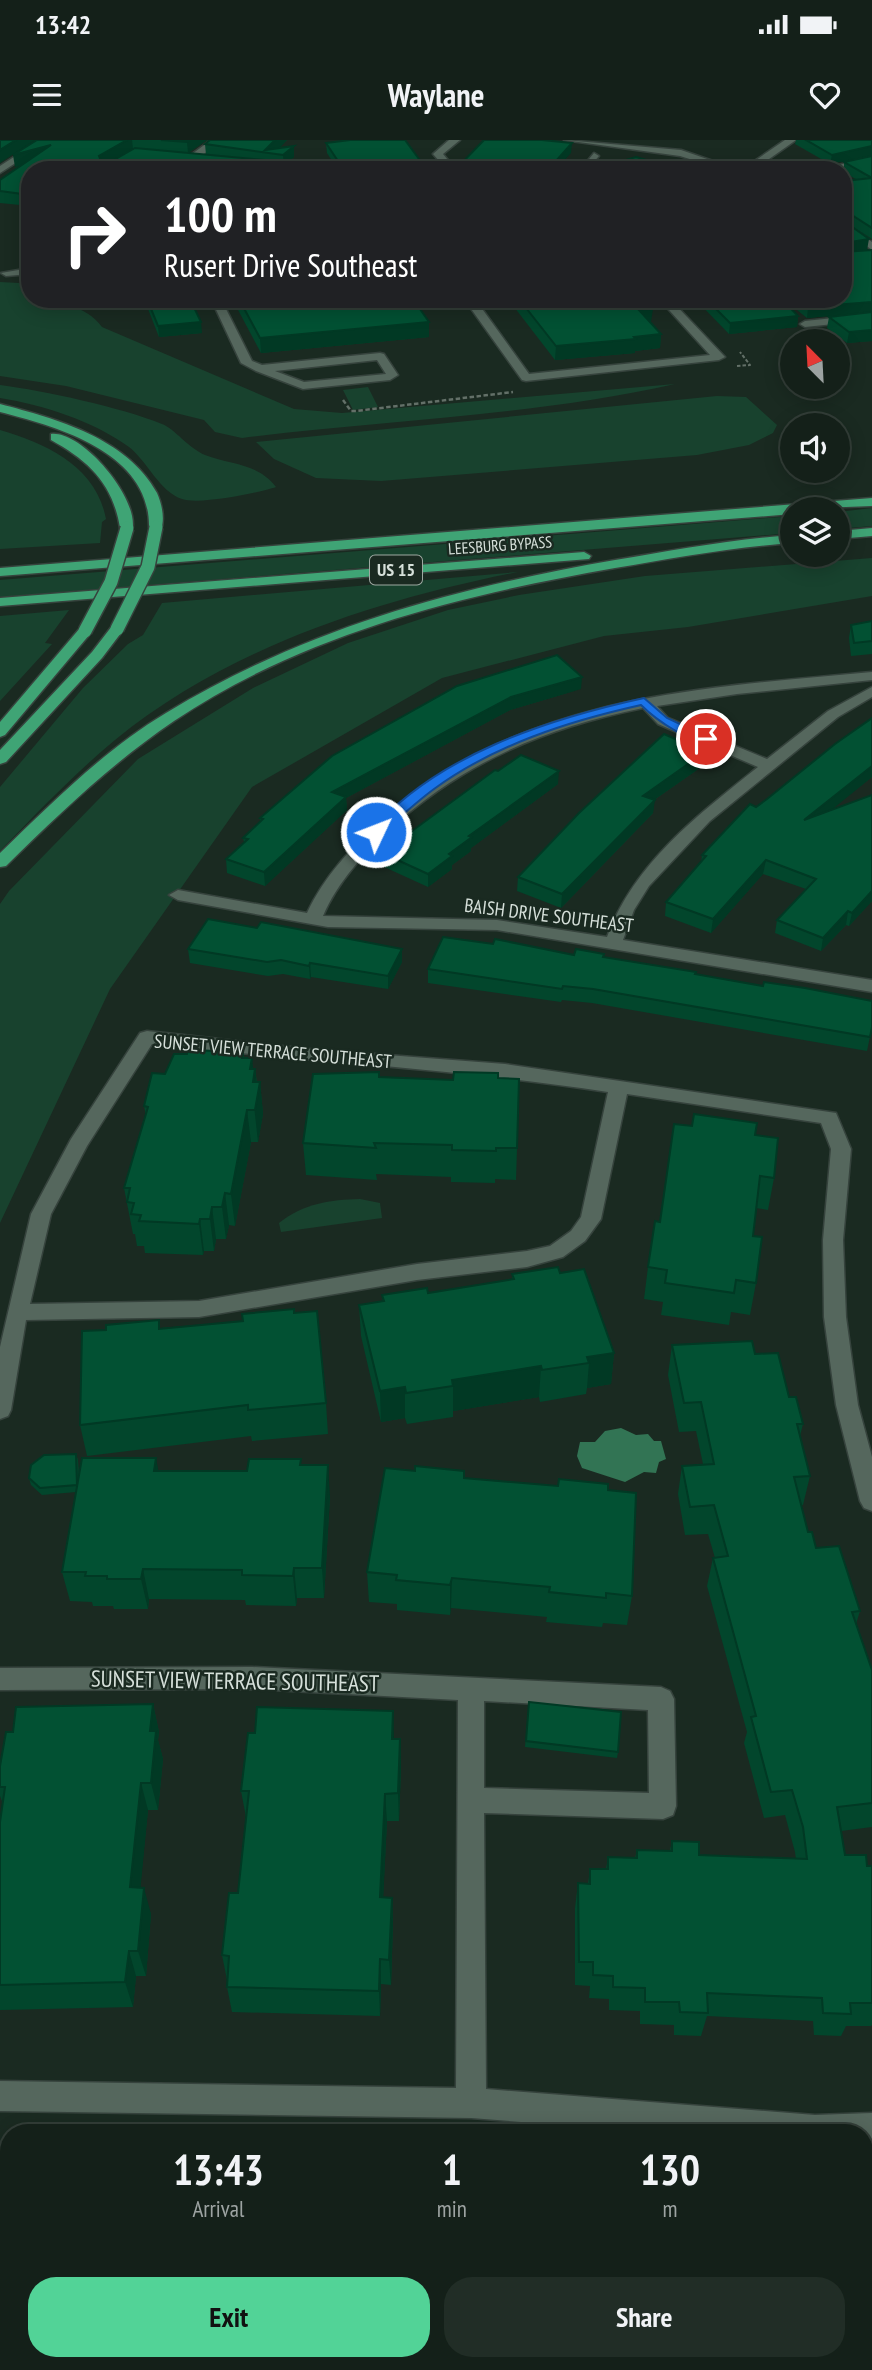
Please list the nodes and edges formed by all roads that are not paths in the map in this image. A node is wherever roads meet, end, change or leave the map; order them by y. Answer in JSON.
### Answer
{"nodes":[{"id":1,"x":46,"y":140,"type":"edge"},
{"id":2,"x":217,"y":140,"type":"edge"},
{"id":3,"x":455,"y":140,"type":"edge"},
{"id":4,"x":576,"y":140,"type":"edge"},
{"id":5,"x":791,"y":140,"type":"edge"},
{"id":6,"x":690,"y":147,"type":"dead end"},
{"id":7,"x":681,"y":153,"type":"junction"},
{"id":8,"x":594,"y":156,"type":"junction"},
{"id":9,"x":178,"y":158,"type":"edge"},
{"id":10,"x":607,"y":158,"type":"dead end"},
{"id":11,"x":191,"y":159,"type":"junction"},
{"id":12,"x":872,"y":160,"type":"edge"},
{"id":13,"x":210,"y":161,"type":"edge"},
{"id":14,"x":444,"y":161,"type":"edge"},
{"id":15,"x":589,"y":161,"type":"edge"},
{"id":16,"x":706,"y":161,"type":"edge"},
{"id":17,"x":760,"y":161,"type":"edge"},
{"id":18,"x":852,"y":164,"type":"edge"},
{"id":19,"x":0,"y":170,"type":"edge"},
{"id":20,"x":852,"y":231,"type":"edge"},
{"id":21,"x":872,"y":247,"type":"edge"},
{"id":22,"x":21,"y":272,"type":"edge"},
{"id":23,"x":6,"y":273,"type":"dead end"},
{"id":24,"x":220,"y":308,"type":"edge"},
{"id":25,"x":475,"y":308,"type":"edge"},
{"id":26,"x":673,"y":308,"type":"edge"},
{"id":27,"x":872,"y":317,"type":"edge"},
{"id":28,"x":804,"y":324,"type":"dead end"},
{"id":29,"x":260,"y":369,"type":"junction"},
{"id":30,"x":0,"y":408,"type":"edge"},
{"id":31,"x":0,"y":418,"type":"edge"},
{"id":32,"x":872,"y":502,"type":"edge"},
{"id":33,"x":850,"y":504,"type":"edge"},
{"id":34,"x":780,"y":511,"type":"edge"},
{"id":35,"x":872,"y":532,"type":"edge"},
{"id":36,"x":850,"y":534,"type":"edge"},
{"id":37,"x":780,"y":540,"type":"edge"},
{"id":38,"x":765,"y":541,"type":"junction"},
{"id":39,"x":0,"y":572,"type":"edge"},
{"id":40,"x":0,"y":602,"type":"edge"},
{"id":41,"x":872,"y":676,"type":"edge"},
{"id":42,"x":872,"y":691,"type":"edge"},
{"id":43,"x":644,"y":701,"type":"junction"},
{"id":44,"x":0,"y":732,"type":"edge"},
{"id":45,"x":0,"y":759,"type":"edge"},
{"id":46,"x":770,"y":766,"type":"junction"},
{"id":47,"x":0,"y":862,"type":"edge"},
{"id":48,"x":178,"y":895,"type":"dead end"},
{"id":49,"x":312,"y":920,"type":"junction"},
{"id":50,"x":613,"y":944,"type":"junction"},
{"id":51,"x":872,"y":985,"type":"edge"},
{"id":52,"x":620,"y":1085,"type":"junction"},
{"id":53,"x":17,"y":1312,"type":"junction"},
{"id":54,"x":0,"y":1410,"type":"edge"},
{"id":55,"x":864,"y":1438,"type":"edge"},
{"id":56,"x":872,"y":1501,"type":"edge"},
{"id":57,"x":0,"y":1679,"type":"edge"},
{"id":58,"x":471,"y":1687,"type":"junction"},
{"id":59,"x":473,"y":1800,"type":"junction"},
{"id":60,"x":0,"y":2096,"type":"edge"},
{"id":61,"x":471,"y":2103,"type":"junction"},
{"id":62,"x":739,"y":2124,"type":"edge"}],
"edges":[{"from":1,"to":19,"type":"street"},
{"from":2,"to":11,"type":"street"},
{"from":3,"to":14,"type":"street"},
{"from":4,"to":7,"type":"street"},
{"from":4,"to":8,"type":"street"},
{"from":5,"to":17,"type":"street"},
{"from":6,"to":7,"type":"street"},
{"from":7,"to":16,"type":"street"},
{"from":8,"to":10,"type":"street"},
{"from":8,"to":15,"type":"street"},
{"from":9,"to":11,"type":"street"},
{"from":11,"to":13,"type":"street"},
{"from":12,"to":18,"type":"street"},
{"from":20,"to":21,"type":"street"},
{"from":22,"to":23,"type":"street"},
{"from":24,"to":29,"type":"street"},
{"from":25,"to":26,"type":"street"},
{"from":27,"to":28,"type":"street"},
{"from":29,"to":29,"type":"street"},
{"from":30,"to":45,"type":"highway","bridge":true},
{"from":31,"to":44,"type":"highway","bridge":true},
{"from":32,"to":33,"type":"highway"},
{"from":34,"to":39,"type":"highway","name":"LEESBURG BYPASS","number":"US 15"},
{"from":35,"to":36,"type":"highway"},
{"from":37,"to":38,"type":"highway","name":"LEESBURG BYPASS","number":"US 15"},
{"from":38,"to":40,"type":"highway","name":"LEESBURG BYPASS","number":"US 15"},
{"from":38,"to":47,"type":"highway"},
{"from":41,"to":43,"type":"street"},
{"from":42,"to":46,"type":"street"},
{"from":43,"to":46,"type":"street"},
{"from":43,"to":49,"type":"street"},
{"from":46,"to":50,"type":"street"},
{"from":48,"to":49,"type":"street","name":"BAISH DRIVE SOUTHEAST"},
{"from":49,"to":50,"type":"street","name":"BAISH DRIVE SOUTHEAST"},
{"from":50,"to":51,"type":"street","name":"BAISH DRIVE SOUTHEAST"},
{"from":52,"to":53,"type":"street"},
{"from":52,"to":53,"type":"street","name":"SUNSET VIEW TERRACE SOUTHEAST"},
{"from":52,"to":55,"type":"street","name":"SUNSET VIEW TERRACE SOUTHEAST"},
{"from":53,"to":54,"type":"street","name":"SUNSET VIEW TERRACE SOUTHEAST"},
{"from":55,"to":56,"type":"street","name":"SUNSET VIEW TERRACE SOUTHEAST"},
{"from":57,"to":58,"type":"street","name":"SUNSET VIEW TERRACE SOUTHEAST"},
{"from":58,"to":59,"type":"street"},
{"from":58,"to":59,"type":"street","name":"SUNSET VIEW TERRACE SOUTHEAST"},
{"from":59,"to":61,"type":"street"},
{"from":60,"to":61,"type":"street"},
{"from":61,"to":62,"type":"street"}]}
